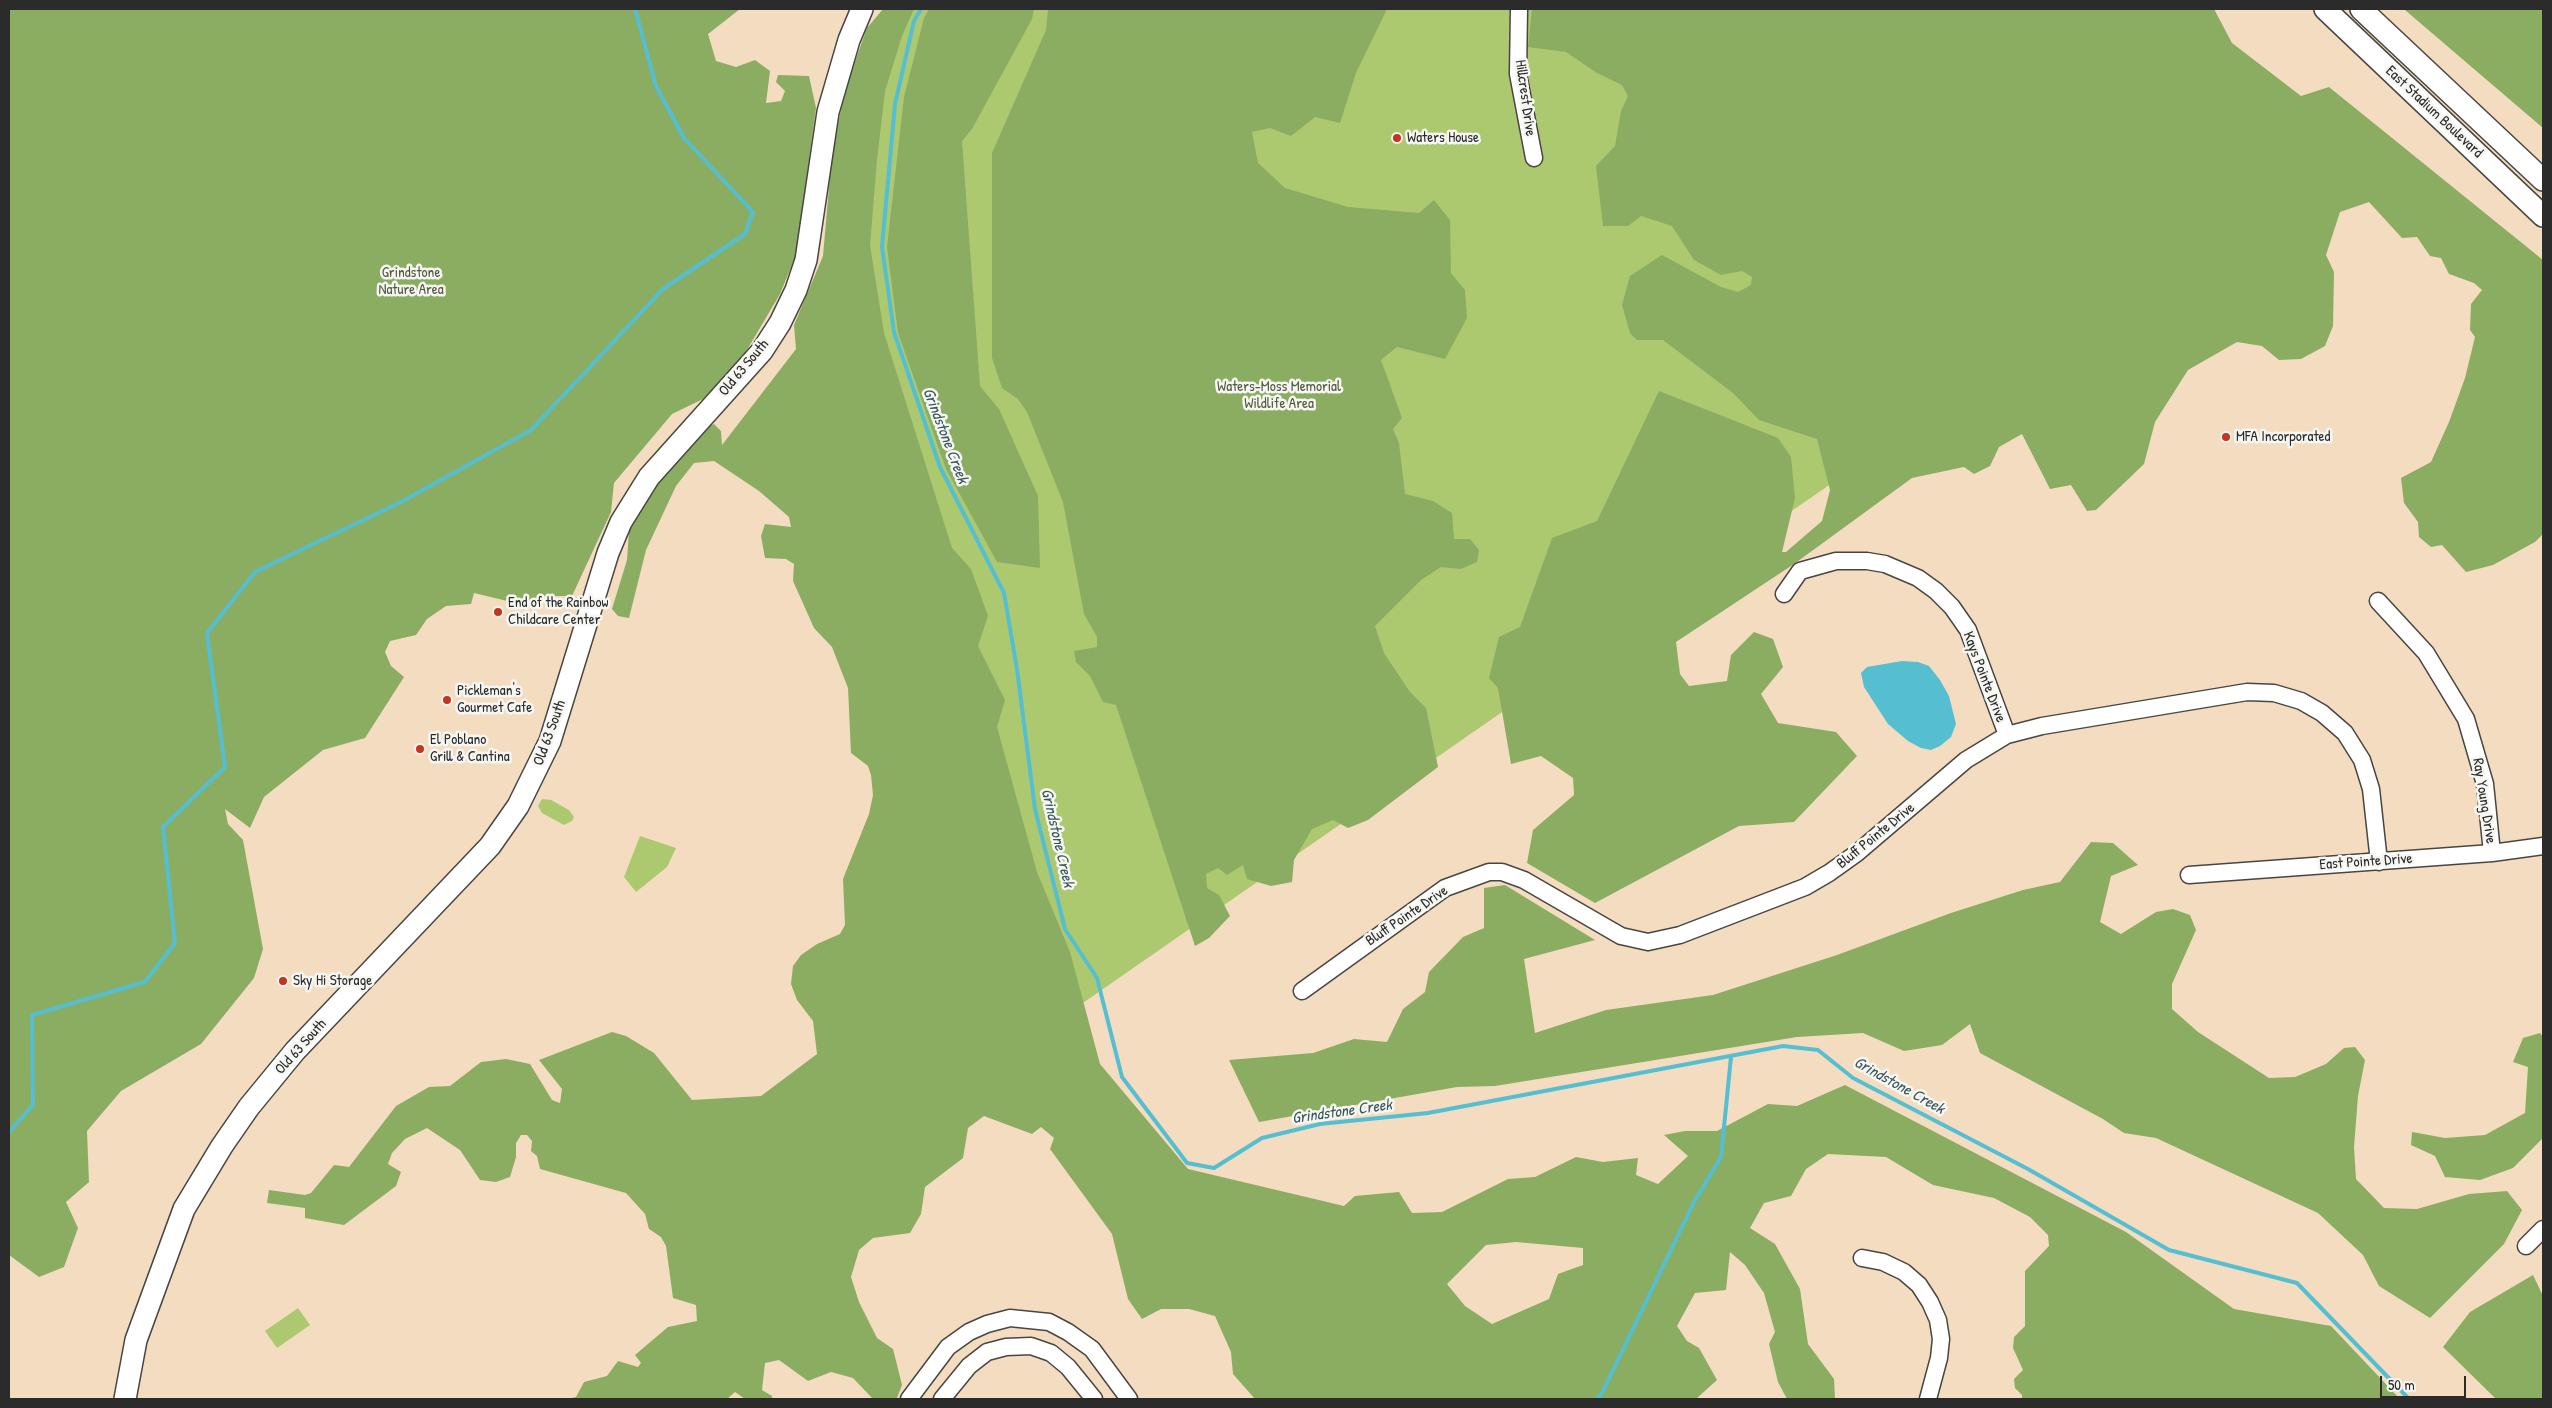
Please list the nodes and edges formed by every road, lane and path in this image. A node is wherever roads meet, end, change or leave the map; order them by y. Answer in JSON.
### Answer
{"nodes":[{"id":1,"x":862,"y":9,"type":"edge"},
{"id":2,"x":1519,"y":9,"type":"edge"},
{"id":3,"x":2325,"y":9,"type":"edge"},
{"id":4,"x":2361,"y":9,"type":"edge"},
{"id":5,"x":1534,"y":158,"type":"dead end"},
{"id":6,"x":2543,"y":180,"type":"edge"},
{"id":7,"x":2543,"y":216,"type":"edge"},
{"id":8,"x":1784,"y":594,"type":"dead end"},
{"id":9,"x":2378,"y":601,"type":"dead end"},
{"id":10,"x":2007,"y":735,"type":"junction"},
{"id":11,"x":2543,"y":846,"type":"edge"},
{"id":12,"x":2492,"y":853,"type":"junction"},
{"id":13,"x":2378,"y":862,"type":"junction"},
{"id":14,"x":2189,"y":875,"type":"dead end"},
{"id":15,"x":1302,"y":991,"type":"dead end"},
{"id":16,"x":2543,"y":1229,"type":"edge"},
{"id":17,"x":2526,"y":1246,"type":"dead end"},
{"id":18,"x":1862,"y":1258,"type":"dead end"},
{"id":19,"x":125,"y":1399,"type":"edge"},
{"id":20,"x":909,"y":1399,"type":"edge"},
{"id":21,"x":942,"y":1399,"type":"edge"},
{"id":22,"x":1094,"y":1399,"type":"edge"},
{"id":23,"x":1129,"y":1399,"type":"edge"},
{"id":24,"x":1928,"y":1399,"type":"edge"}],
"edges":[{"from":1,"to":19,"type":"main road","name":"Old 63 South"},
{"from":2,"to":5,"type":"street","name":"Hillcrest Drive"},
{"from":3,"to":7,"type":"main road","name":"East Stadium Boulevard"},
{"from":4,"to":6,"type":"main road","name":"East Stadium Boulevard"},
{"from":8,"to":10,"type":"street","name":"Kays Pointe Drive"},
{"from":9,"to":12,"type":"street","name":"Ray Young Drive"},
{"from":10,"to":13,"type":"street","name":"Bluff Pointe Drive"},
{"from":10,"to":15,"type":"street","name":"Bluff Pointe Drive"},
{"from":11,"to":12,"type":"street","name":"East Pointe Drive"},
{"from":12,"to":13,"type":"street","name":"East Pointe Drive"},
{"from":13,"to":14,"type":"street","name":"East Pointe Drive"},
{"from":16,"to":17,"type":"street"},
{"from":18,"to":24,"type":"street"},
{"from":20,"to":23,"type":"street"},
{"from":21,"to":22,"type":"street"}]}
